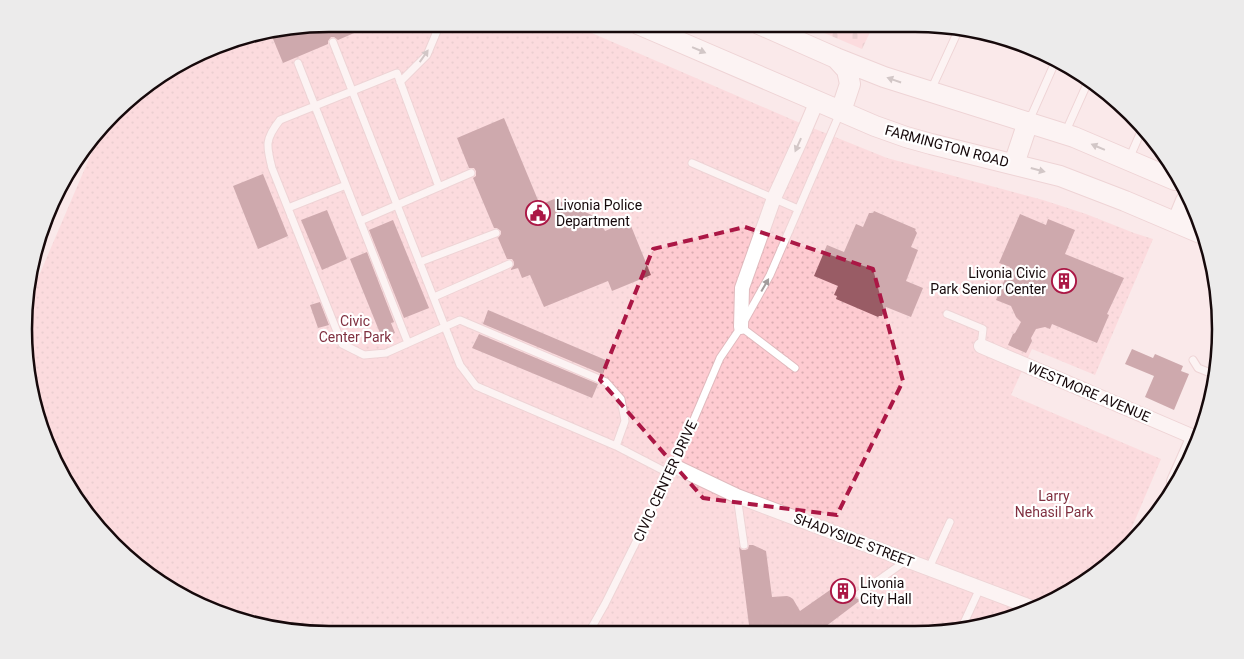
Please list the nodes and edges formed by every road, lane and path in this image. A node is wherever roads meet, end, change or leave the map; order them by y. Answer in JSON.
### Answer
{"nodes":[{"id":1,"x":436,"y":32,"type":"edge"},
{"id":2,"x":657,"y":32,"type":"edge"},
{"id":3,"x":777,"y":32,"type":"edge"},
{"id":4,"x":956,"y":35,"type":"edge"},
{"id":5,"x":334,"y":42,"type":"dead end"},
{"id":6,"x":836,"y":58,"type":"junction"},
{"id":7,"x":298,"y":63,"type":"dead end"},
{"id":8,"x":1053,"y":67,"type":"edge"},
{"id":9,"x":400,"y":82,"type":"junction"},
{"id":10,"x":1086,"y":87,"type":"edge"},
{"id":11,"x":353,"y":90,"type":"junction"},
{"id":12,"x":930,"y":92,"type":"junction"},
{"id":13,"x":817,"y":100,"type":"junction"},
{"id":14,"x":315,"y":106,"type":"junction"},
{"id":15,"x":841,"y":111,"type":"junction"},
{"id":16,"x":1028,"y":122,"type":"junction"},
{"id":17,"x":1065,"y":134,"type":"junction"},
{"id":18,"x":1139,"y":135,"type":"edge"},
{"id":19,"x":1128,"y":160,"type":"junction"},
{"id":20,"x":692,"y":163,"type":"dead end"},
{"id":21,"x":1014,"y":164,"type":"junction"},
{"id":22,"x":472,"y":173,"type":"dead end"},
{"id":23,"x":1170,"y":178,"type":"edge"},
{"id":24,"x":346,"y":185,"type":"junction"},
{"id":25,"x":439,"y":187,"type":"junction"},
{"id":26,"x":774,"y":198,"type":"junction"},
{"id":27,"x":1184,"y":205,"type":"edge"},
{"id":28,"x":398,"y":206,"type":"junction"},
{"id":29,"x":288,"y":208,"type":"junction"},
{"id":30,"x":798,"y":209,"type":"junction"},
{"id":31,"x":360,"y":221,"type":"junction"},
{"id":32,"x":1177,"y":223,"type":"junction"},
{"id":33,"x":1195,"y":231,"type":"edge"},
{"id":34,"x":496,"y":233,"type":"dead end"},
{"id":35,"x":420,"y":262,"type":"junction"},
{"id":36,"x":509,"y":264,"type":"dead end"},
{"id":37,"x":434,"y":297,"type":"junction"},
{"id":38,"x":947,"y":314,"type":"dead end"},
{"id":39,"x":445,"y":326,"type":"junction"},
{"id":40,"x":741,"y":328,"type":"junction"},
{"id":41,"x":408,"y":343,"type":"junction"},
{"id":42,"x":981,"y":346,"type":"joint"},
{"id":43,"x":1193,"y":360,"type":"dead end"},
{"id":44,"x":795,"y":368,"type":"dead end"},
{"id":45,"x":1208,"y":372,"type":"edge"},
{"id":46,"x":1189,"y":442,"type":"edge"},
{"id":47,"x":616,"y":446,"type":"junction"},
{"id":48,"x":672,"y":470,"type":"junction"},
{"id":49,"x":737,"y":496,"type":"junction"},
{"id":50,"x":950,"y":522,"type":"dead end"},
{"id":51,"x":744,"y":545,"type":"dead end"},
{"id":52,"x":907,"y":560,"type":"junction"},
{"id":53,"x":929,"y":568,"type":"junction"},
{"id":54,"x":980,"y":588,"type":"junction"},
{"id":55,"x":859,"y":594,"type":"dead end"},
{"id":56,"x":1025,"y":605,"type":"edge"},
{"id":57,"x":964,"y":622,"type":"edge"},
{"id":58,"x":592,"y":626,"type":"edge"}],
"edges":[{"from":9,"to":1,"type":"lane","one_way":true},
{"from":2,"to":13,"type":"main road","name":"FARMINGTON ROAD","one_way":true},
{"from":3,"to":6,"type":"main road"},
{"from":4,"to":12,"type":"lane"},
{"from":5,"to":11,"type":"lane"},
{"from":12,"to":6,"type":"main road","one_way":true},
{"from":6,"to":15,"type":"main road"},
{"from":7,"to":14,"type":"lane"},
{"from":8,"to":16,"type":"lane"},
{"from":9,"to":11,"type":"lane"},
{"from":9,"to":25,"type":"lane"},
{"from":10,"to":17,"type":"lane"},
{"from":11,"to":14,"type":"lane"},
{"from":11,"to":28,"type":"lane"},
{"from":12,"to":16,"type":"main road"},
{"from":13,"to":15,"type":"main road","name":"FARMINGTON ROAD"},
{"from":13,"to":26,"type":"street","one_way":true},
{"from":14,"to":24,"type":"lane"},
{"from":14,"to":29,"type":"lane"},
{"from":15,"to":21,"type":"main road","name":"FARMINGTON ROAD"},
{"from":15,"to":30,"type":"lane","name":"CIVIC CENTER DRIVE"},
{"from":16,"to":17,"type":"main road"},
{"from":16,"to":21,"type":"main road"},
{"from":19,"to":17,"type":"main road","one_way":true},
{"from":18,"to":19,"type":"lane"},
{"from":19,"to":23,"type":"main road"},
{"from":20,"to":26,"type":"lane"},
{"from":21,"to":32,"type":"main road","name":"FARMINGTON ROAD","one_way":true},
{"from":22,"to":25,"type":"lane"},
{"from":24,"to":29,"type":"lane"},
{"from":24,"to":31,"type":"lane"},
{"from":25,"to":28,"type":"lane"},
{"from":26,"to":30,"type":"lane"},
{"from":26,"to":40,"type":"street"},
{"from":27,"to":32,"type":"main road"},
{"from":28,"to":31,"type":"lane"},
{"from":28,"to":35,"type":"lane"},
{"from":29,"to":41,"type":"lane"},
{"from":40,"to":30,"type":"lane","name":"CIVIC CENTER DRIVE","one_way":true},
{"from":31,"to":41,"type":"lane"},
{"from":32,"to":33,"type":"main road","name":"FARMINGTON ROAD"},
{"from":34,"to":35,"type":"lane"},
{"from":35,"to":37,"type":"lane"},
{"from":36,"to":37,"type":"lane"},
{"from":37,"to":39,"type":"lane"},
{"from":38,"to":42,"type":"lane"},
{"from":39,"to":41,"type":"lane"},
{"from":39,"to":47,"type":"lane"},
{"from":39,"to":47,"type":"lane"},
{"from":40,"to":44,"type":"lane"},
{"from":40,"to":48,"type":"lane","name":"CIVIC CENTER DRIVE"},
{"from":42,"to":46,"type":"street","name":"WESTMORE AVENUE"},
{"from":43,"to":45,"type":"lane"},
{"from":47,"to":48,"type":"lane"},
{"from":48,"to":49,"type":"street","name":"SHADYSIDE STREET"},
{"from":48,"to":58,"type":"lane","name":"CIVIC CENTER DRIVE"},
{"from":49,"to":51,"type":"lane"},
{"from":49,"to":52,"type":"street","name":"SHADYSIDE STREET"},
{"from":50,"to":53,"type":"lane"},
{"from":52,"to":53,"type":"street","name":"SHADYSIDE STREET"},
{"from":52,"to":55,"type":"lane"},
{"from":53,"to":54,"type":"street","name":"SHADYSIDE STREET"},
{"from":54,"to":56,"type":"street","name":"SHADYSIDE STREET"},
{"from":54,"to":57,"type":"lane"}]}
